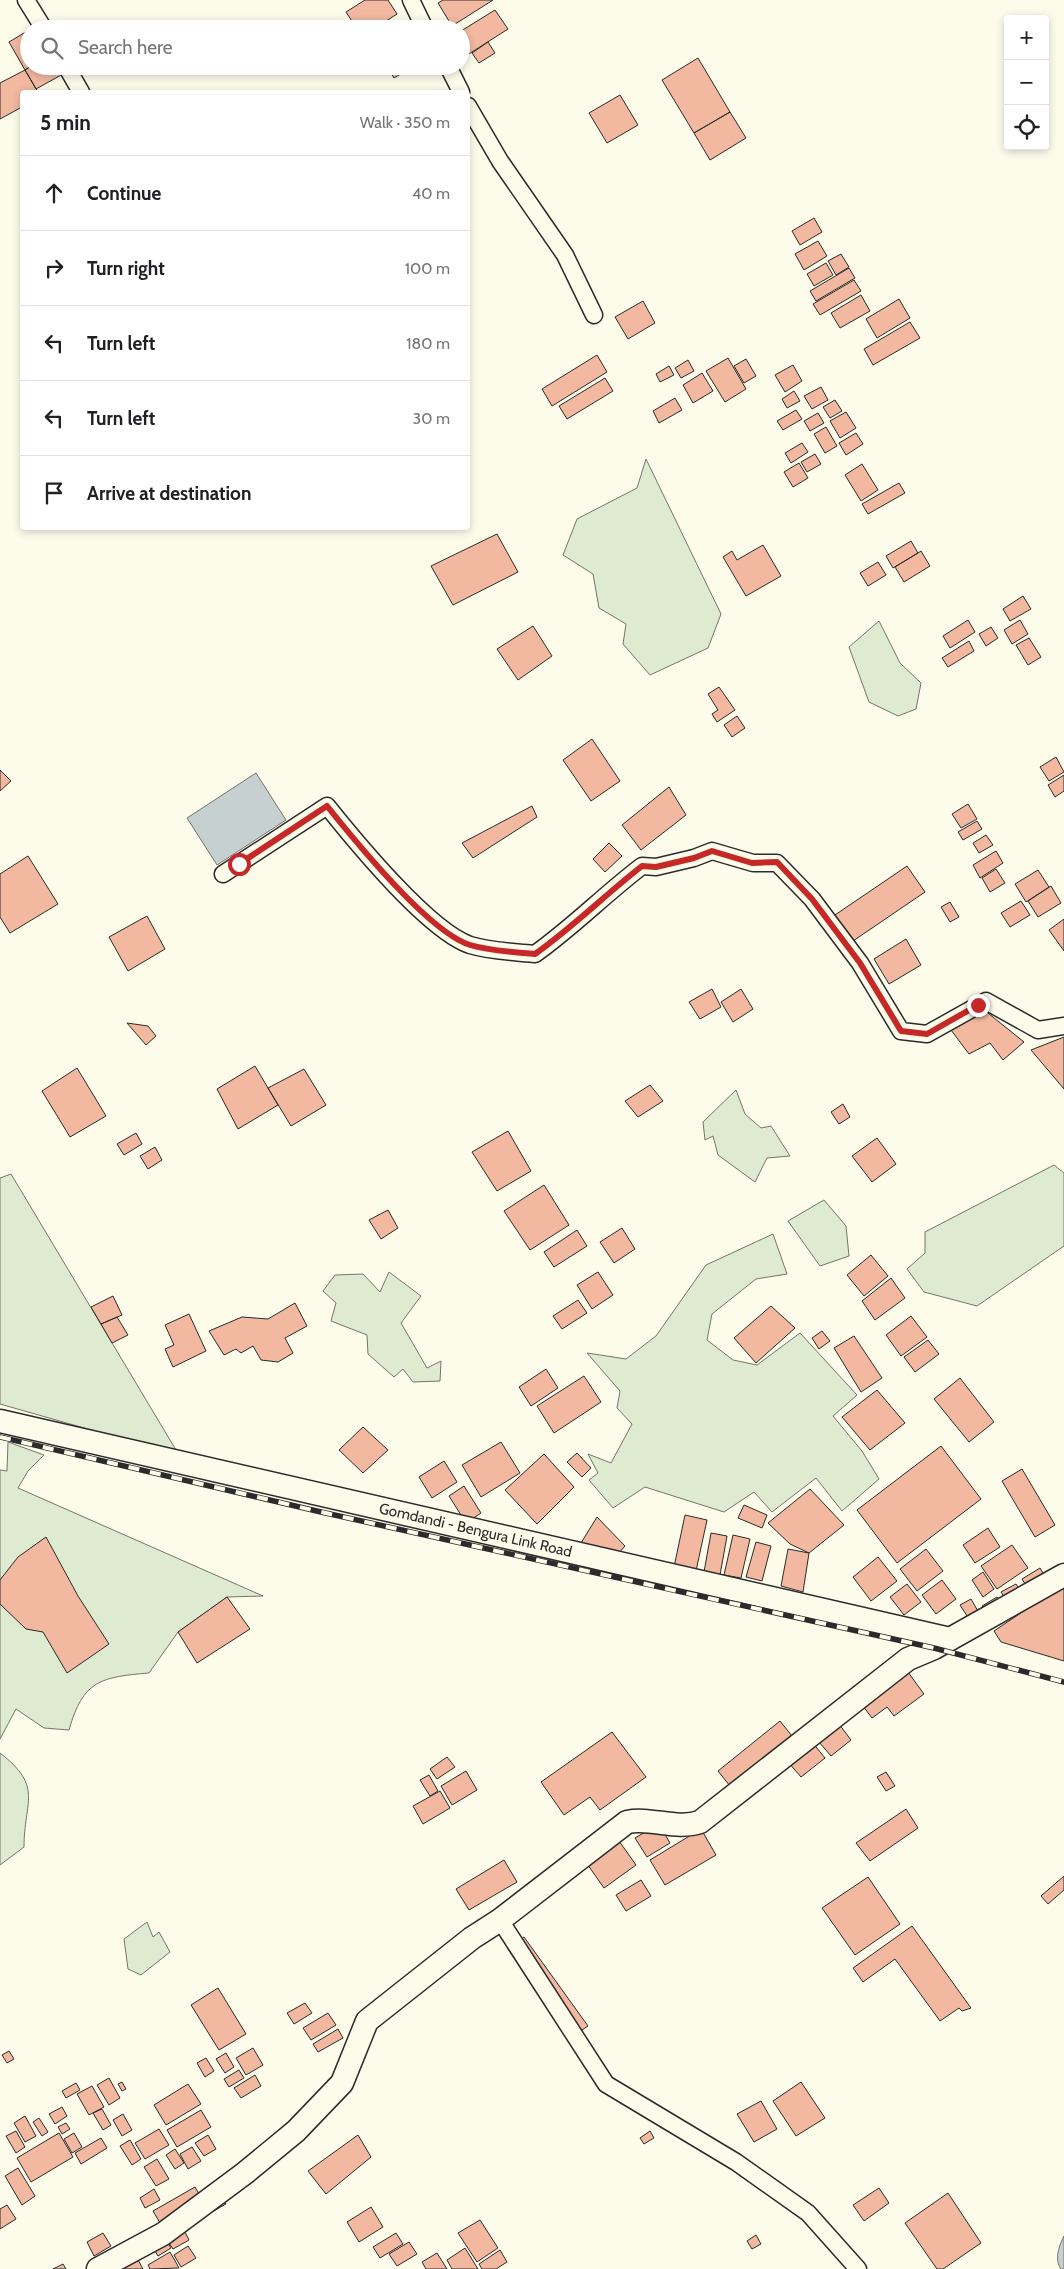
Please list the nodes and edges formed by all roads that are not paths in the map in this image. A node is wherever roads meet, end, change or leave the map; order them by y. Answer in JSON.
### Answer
{"nodes":[{"id":1,"x":26,"y":0,"type":"edge"},
{"id":2,"x":411,"y":0,"type":"edge"},
{"id":3,"x":38,"y":20,"type":"edge"},
{"id":4,"x":421,"y":20,"type":"edge"},
{"id":5,"x":71,"y":75,"type":"edge"},
{"id":6,"x":452,"y":75,"type":"edge"},
{"id":7,"x":80,"y":90,"type":"edge"},
{"id":8,"x":460,"y":90,"type":"edge"},
{"id":9,"x":470,"y":109,"type":"edge"},
{"id":10,"x":594,"y":314,"type":"dead end"},
{"id":11,"x":222,"y":874,"type":"dead end"},
{"id":12,"x":1064,"y":1026,"type":"edge"},
{"id":13,"x":0,"y":1421,"type":"edge"},
{"id":14,"x":1064,"y":1575,"type":"edge"},
{"id":15,"x":950,"y":1639,"type":"junction"},
{"id":16,"x":500,"y":1920,"type":"junction"},
{"id":17,"x":98,"y":2269,"type":"edge"},
{"id":18,"x":858,"y":2269,"type":"edge"}],
"edges":[{"from":1,"to":3,"type":"street"},
{"from":2,"to":4,"type":"street"},
{"from":5,"to":7,"type":"street"},
{"from":6,"to":8,"type":"street"},
{"from":9,"to":10,"type":"street"},
{"from":11,"to":12,"type":"street"},
{"from":13,"to":15,"type":"main road","name":"Gomdandi - Bengura Link Road"},
{"from":14,"to":15,"type":"main road"},
{"from":15,"to":16,"type":"main road"},
{"from":16,"to":17,"type":"main road"},
{"from":16,"to":18,"type":"street"}]}
